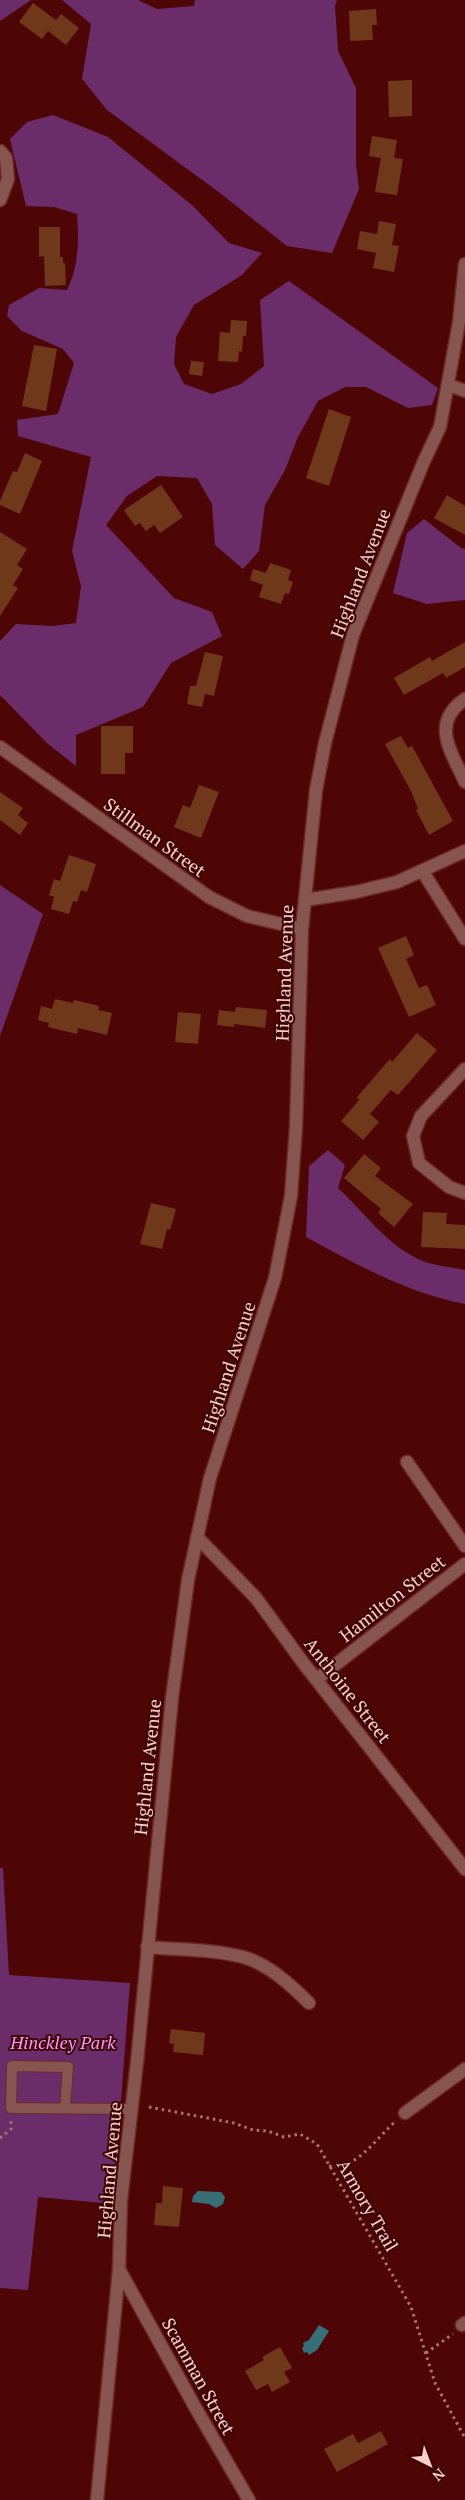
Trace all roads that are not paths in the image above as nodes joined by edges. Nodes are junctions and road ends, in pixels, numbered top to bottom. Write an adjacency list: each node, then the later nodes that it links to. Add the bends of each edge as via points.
1 (0, 151): 2 (street, via 6,158 8,179)
2 (0, 200)
3 (465, 264): 4 (street, Highland Avenue)
4 (449, 385): 5 (street); 11 (street, Highland Avenue, via 440,427 353,635 316,790)
5 (465, 390)
6 (465, 699): 8 (street, via 455,706 444,730)
7 (0, 746): 12 (street, Stillman Street, via 208,897 247,916)
8 (465, 782)
9 (465, 852): 10 (street)
10 (423, 872): 11 (street, via 356,892); 13 (street)
11 (305, 900): 12 (street, Highland Avenue)
12 (302, 929): 17 (street, Highland Avenue, via 291,1196 275,1278 210,1478)
13 (465, 939)
14 (465, 1069): 15 (street, via 421,1116 413,1136 419,1163 450,1187)
15 (465, 1193)
16 (407, 1462): 18 (street)
17 (197, 1537): 20 (street, Anthoine Street, via 243,1582); 22 (street, Highland Avenue, via 172,1698)
18 (465, 1546)
19 (465, 1564): 20 (street, Hamilton Street)
20 (316, 1679): 21 (street, Anthoine Street)
21 (465, 1869)
22 (147, 1947): 23 (street, via 244,1958 279,1976); 26 (street, Highland Avenue)
23 (308, 2003)
24 (465, 2069): 27 (street)
25 (65, 2108): 25 (lane, via 12,2108 12,2066 68,2067); 26 (lane)
26 (132, 2109): 28 (street, Highland Avenue, via 121,2200)
27 (405, 2113)
28 (119, 2269): 29 (street, Highland Avenue); 30 (street, Scamman Street)
29 (96, 2500)
30 (249, 2500)

